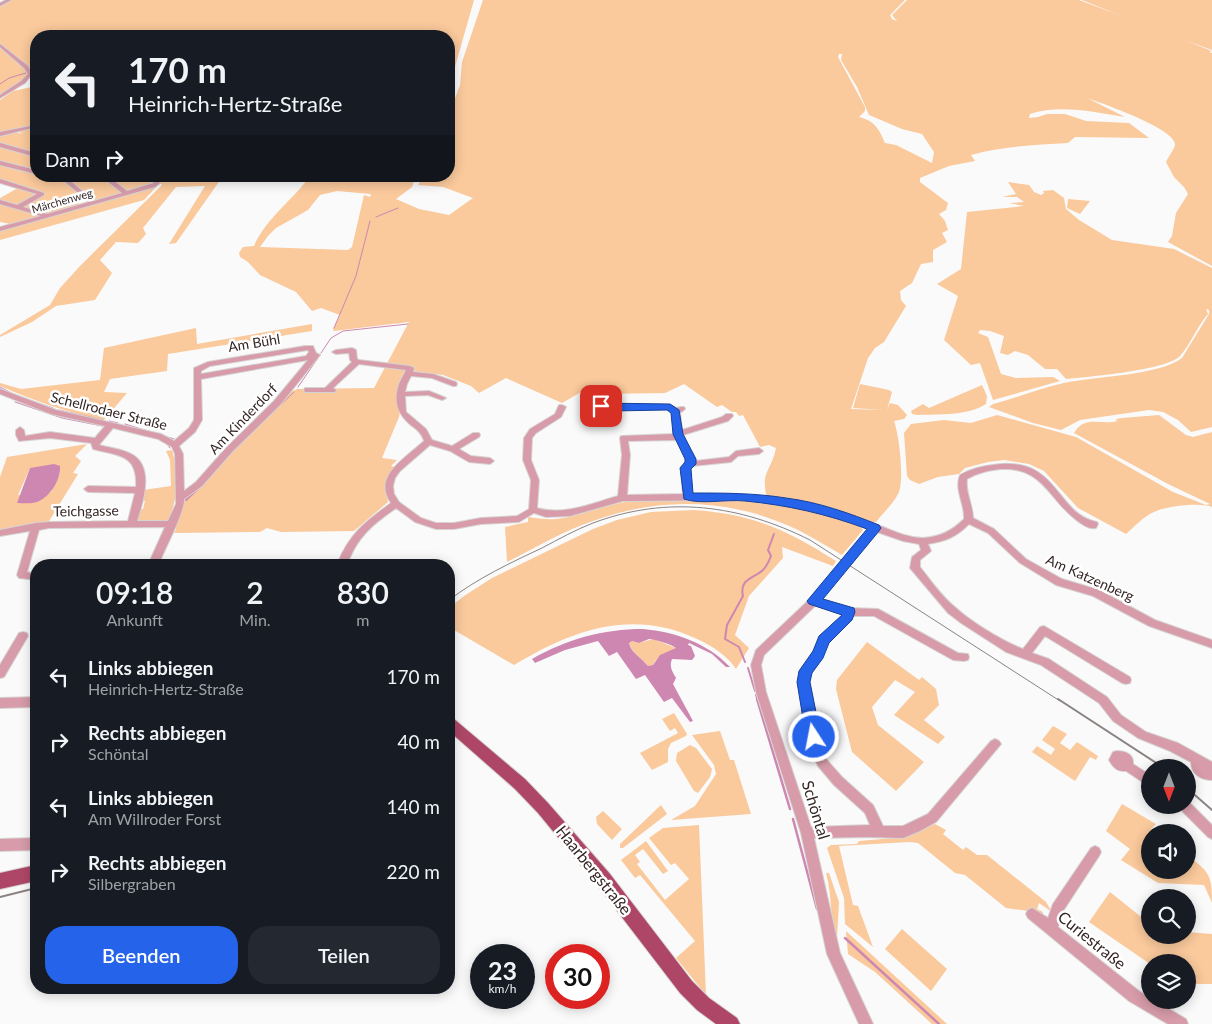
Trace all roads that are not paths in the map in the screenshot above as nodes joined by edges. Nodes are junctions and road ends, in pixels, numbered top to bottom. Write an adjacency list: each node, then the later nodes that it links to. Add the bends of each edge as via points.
1 (9, 0): 2 (street)
2 (1, 4)
3 (0, 45): 4 (street, via 29,71 28,77)
4 (0, 98)
5 (30, 127): 6 (street)
6 (14, 131): 7 (street); 8 (street)
7 (0, 134)
8 (23, 134)
9 (0, 146): 10 (street)
10 (30, 154)
11 (0, 163): 12 (street)
12 (30, 170)
13 (0, 181): 20 (street, via 42,194)
14 (68, 182): 19 (street)
15 (111, 182): 17 (street)
16 (156, 182): 17 (street, Märchenweg, via 153,186)
17 (126, 194): 19 (street, Märchenweg)
18 (0, 202): 20 (street)
19 (93, 203): 21 (street, Märchenweg)
20 (18, 207): 21 (street)
21 (48, 216): 23 (street, Märchenweg)
22 (0, 223): 23 (street)
23 (8, 227): 24 (street, Märchenweg)
24 (0, 229)
25 (336, 352): 27 (street, via 352,350)
26 (313, 356): 43 (street, Am Bühl, via 312,349 305,348 208,364 197,370 198,420); 51 (street, Am Kinderdorf, via 277,403 199,484)
27 (357, 362): 28 (street); 30 (street, via 331,390)
28 (410, 371): 29 (street); 32 (street)
29 (453, 384)
30 (308, 390)
31 (0, 391): 37 (street, Schellrodaer Straße, via 54,412)
32 (402, 394): 33 (street, via 429,393); 42 (street, via 403,412 424,429)
33 (442, 398)
34 (601, 406): 40 (street, via 611,411 670,407 678,411)
35 (562, 407): 54 (street, via 558,415 530,434 526,460 535,480)
36 (729, 416): 40 (street)
37 (111, 425): 41 (street); 43 (street, Schellrodaer Straße, via 161,436)
38 (20, 430): 41 (street, via 22,439 50,435)
39 (476, 435): 44 (street)
40 (679, 435): 47 (street, via 691,459); 52 (street, via 624,438)
41 (94, 441): 49 (street, via 96,447 134,460 140,471)
42 (428, 442): 44 (street); 53 (street, via 394,472 390,490)
43 (175, 445): 51 (street, Schellrodaer Straße, via 179,454)
44 (453, 449): 46 (street, via 469,459)
45 (759, 451): 47 (street, via 736,454 731,460)
46 (490, 461)
47 (690, 464): 50 (street, via 685,468)
48 (88, 490): 49 (street)
49 (140, 490): 56 (street)
50 (688, 497): 52 (street); 60 (street, via 742,497 787,502 835,513)
51 (180, 498): 57 (street, Schellrodaer Straße)
52 (623, 498): 54 (street, via 570,514 546,514)
53 (396, 504): 54 (street, via 418,520 436,526 519,519); 64 (street, via 363,527)
54 (533, 510)
55 (968, 520): 58 (street, via 963,477 990,468 1014,467 1037,473 1066,506 1082,520); 62 (street, via 944,538); 69 (street, Am Katzenberg, via 991,531 1023,560 1054,580 1096,594 1152,623)
56 (132, 524): 57 (street, Teichgasse); 59 (street, Teichgasse)
57 (172, 524): 63 (street, Schellrodaer Straße)
58 (1094, 524)
59 (36, 526): 61 (street, Teichgasse); 65 (street, via 22,575)
60 (875, 528): 62 (street); 66 (street, Schöntal)
61 (0, 533)
62 (922, 541): 70 (street, via 926,550 915,559 915,568 951,610 990,637)
63 (156, 559)
64 (345, 559)
65 (30, 576)
66 (814, 601): 67 (street); 86 (street, Schöntal, via 765,648 756,665 760,692)
67 (849, 612): 71 (street, via 875,612 957,657); 84 (street, via 848,617 824,640 806,671 804,682 816,748 822,762 869,808)
68 (23, 636): 72 (street)
69 (1212, 644)
70 (1024, 655): 73 (street, via 1044,630); 78 (street, via 1045,662 1080,684 1103,700 1117,718 1142,735)
71 (964, 656)
72 (0, 674)
73 (1122, 675)
74 (30, 702): 75 (street)
75 (0, 703)
76 (455, 728): 94 (main road, Haarbergstraße, via 520,784 604,880 686,987)
77 (994, 744): 84 (street, via 932,818 903,832)
78 (1197, 760): 80 (street); 82 (street, via 1196,768 1204,775)
79 (1127, 766): 81 (street)
80 (1212, 768)
81 (1141, 776)
82 (1212, 776)
83 (1193, 814): 85 (street)
84 (879, 831): 86 (street)
85 (1212, 832)
86 (807, 833): 95 (street, Schöntal, via 834,954)
87 (30, 844): 88 (street)
88 (0, 845)
89 (1095, 852): 93 (street, via 1057,908)
90 (30, 874): 91 (main road)
91 (0, 881)
92 (1032, 914): 93 (street, Curiestraße)
93 (1051, 930): 96 (street, Curiestraße, via 1134,996)
94 (731, 1024)
95 (866, 1024)
96 (1181, 1024)

